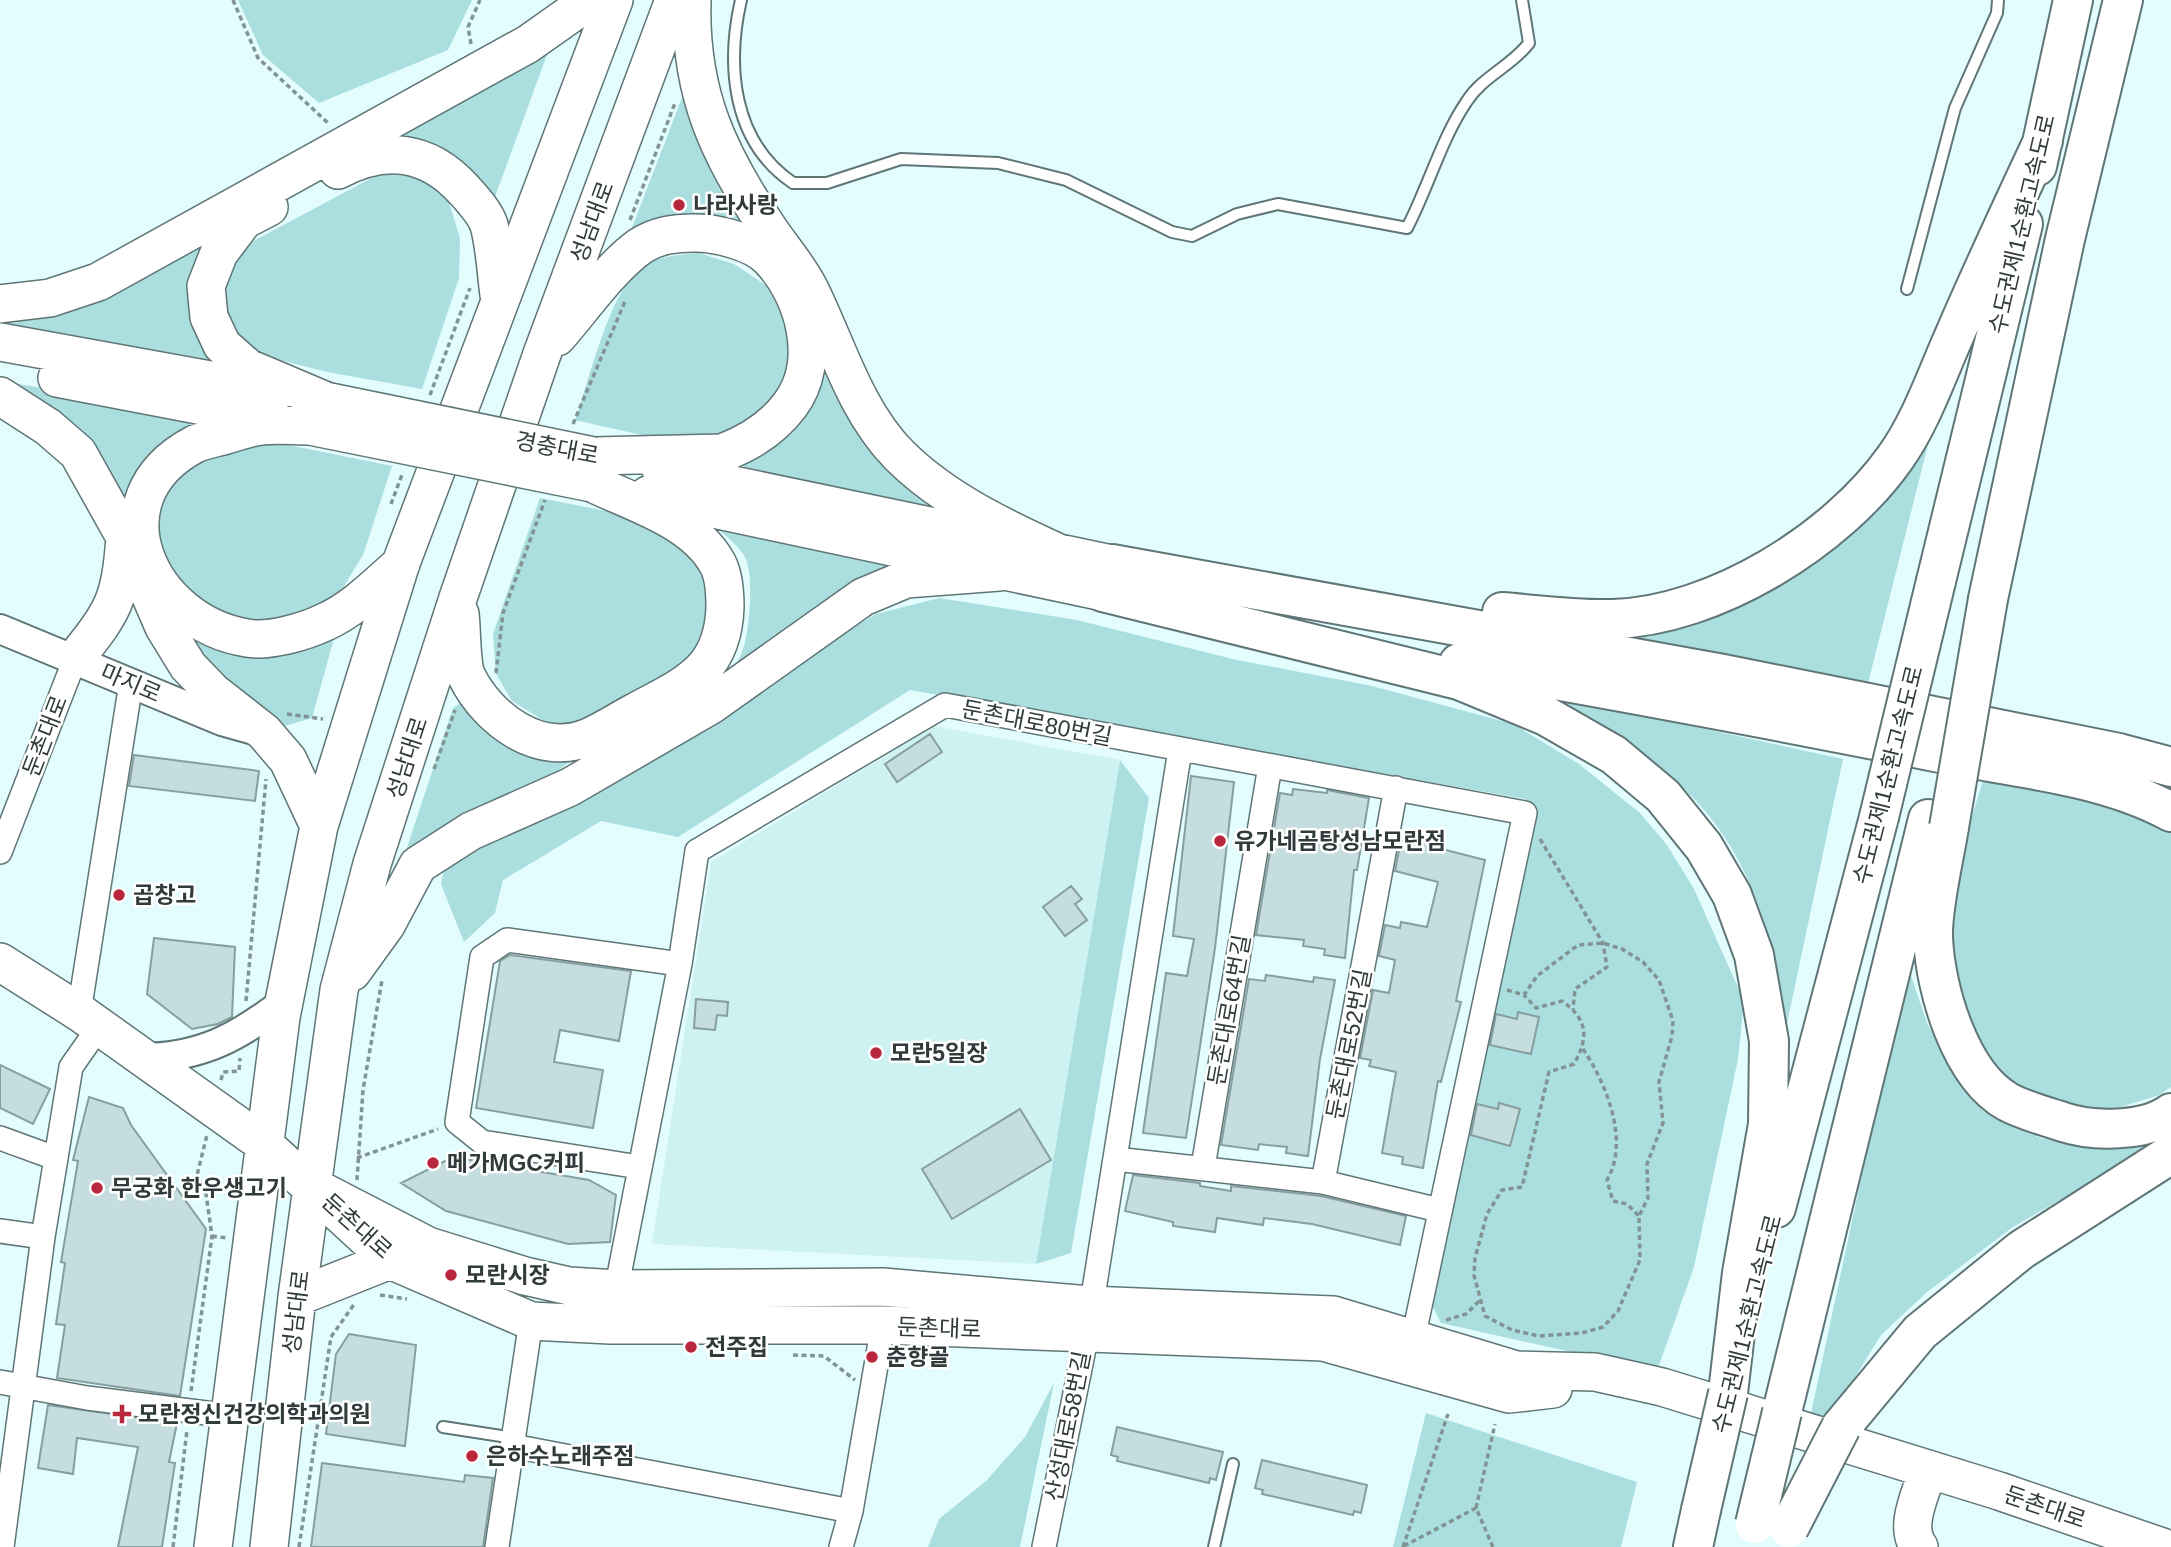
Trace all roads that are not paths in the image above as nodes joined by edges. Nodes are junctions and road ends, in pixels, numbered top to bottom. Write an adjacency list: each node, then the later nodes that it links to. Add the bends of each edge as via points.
1 (582, 0): 13 (main road, via 572,13 528,44 98,282 50,298)
2 (614, 0): 12 (main road)
3 (674, 0): 15 (main road, 성남대로)
4 (692, 0): 21 (main road, via 691,27 708,121 727,163 802,275 875,427 931,484)
5 (741, 0): 6 (lane, via 732,49 733,78 742,110 762,153 793,183 827,183 901,159 998,163 1066,180 1172,232 1192,236 1237,214 1278,204 1407,228 1465,102 1481,82 1529,43)
6 (1522, 0)
7 (1998, 0): 11 (lane, via 1997,12 1955,108)
8 (2073, 0): 10 (highway, 수도권제1순환고속도로)
9 (2123, 0): 37 (highway, 수도권제1순환고속도로, bridge, via 2065,239)
10 (2043, 141): 25 (highway, via 1896,457 1849,510 1789,557 1678,609 1614,619); 70 (highway, 수도권제1순환고속도로, bridge, via 1879,817)
11 (1907, 289)
12 (500, 296): 18 (main road, via 488,224 453,177 420,158 385,153 356,160 244,220 219,253 206,286 209,317 222,345 248,368); 22 (main road)
13 (0, 303)
14 (0, 342): 18 (main road, 경충대로)
15 (542, 354): 19 (main road, via 639,247 668,233 704,233 738,241 768,256 795,293 806,332 805,370 792,403 770,428 722,453); 26 (main road, 성남대로)
16 (0, 368): 18 (main road, 경충대로)
17 (0, 396): 20 (main road, via 78,453)
18 (318, 414): 19 (main road, 경충대로, bridge); 22 (main road, via 196,444 169,463 146,491 138,527 145,559 162,591 187,613 248,638 288,634 324,623 353,607)
19 (593, 469): 21 (main road, 경충대로); 23 (main road, 경충대로); 26 (main road, via 694,533 718,562 725,593 724,621 717,653 694,680 586,738 555,742 529,736 506,725 465,674)
20 (125, 537): 29 (main road, via 115,604); 31 (main road, via 164,627 188,666 213,692)
21 (1061, 554): 24 (main road, 경충대로)
22 (401, 563): 38 (main road)
23 (999, 572): 24 (main road, 경충대로); 42 (main road, via 906,579 863,597 711,705 570,787 471,831 418,865 386,925)
24 (1107, 578): 25 (highway); 27 (highway)
25 (1263, 594): 34 (highway, via 1723,674 2119,752)
26 (458, 598): 42 (main road, 성남대로, via 372,864)
27 (1240, 624): 36 (highway, via 1723,709 2058,777 2148,800); 70 (highway, via 1459,680 1546,716 1614,755 1663,796 1704,847 1731,895 1754,956 1769,1041 1768,1124 1742,1273)
28 (0, 629): 29 (street, 마지로)
29 (75, 659): 30 (street, 마지로); 39 (street, 둔촌대로)
30 (131, 683): 31 (street, 마지로, via 222,721); 44 (street)
31 (275, 723): 38 (main road)
32 (1180, 750): 33 (street, 둔촌대로80번길); 41 (street, 둔촌대로80번길, via 945,705 696,851); 51 (street)
33 (1270, 766): 35 (street, 둔촌대로80번길); 53 (street, 둔촌대로64번길)
34 (2171, 767)
35 (1396, 788): 54 (street, 둔촌대로52번길); 56 (street, 둔촌대로80번길, via 1525,813)
36 (2171, 812)
37 (1938, 823): 46 (highway, via 1933,936 1941,996 1985,1081 2007,1101 2081,1128 2121,1129); 78 (highway, 수도권제1순환고속도로, bridge, via 1783,1412)
38 (319, 826): 43 (main road)
39 (0, 852)
40 (0, 962): 44 (main road, 둔촌대로)
41 (680, 964): 52 (street, 둔촌대로80번길); 52 (street, via 507,940 482,957 457,1122 482,1142)
42 (339, 990): 55 (main road, 성남대로)
43 (284, 1002): 45 (street, via 243,1031 202,1050); 48 (main road)
44 (89, 1020): 45 (main road, 둔촌대로); 50 (street, via 71,1067)
45 (144, 1058): 48 (main road, 둔촌대로)
46 (2171, 1113)
47 (0, 1138): 50 (street)
48 (264, 1144): 55 (main road, 둔촌대로); 71 (main road)
49 (2171, 1154): 78 (highway, bridge, via 2021,1250 1920,1332 1840,1427)
50 (55, 1158): 58 (street)
51 (1115, 1159): 53 (street); 62 (street)
52 (639, 1167): 60 (street, 둔촌대로80번길)
53 (1203, 1167): 54 (street)
54 (1323, 1182): 56 (street)
55 (314, 1187): 59 (main road, 둔촌대로); 60 (main road, 둔촌대로, via 429,1246 525,1276 569,1286); 61 (main road, 성남대로)
56 (1439, 1210): 66 (street)
57 (0, 1231): 58 (street)
58 (43, 1237): 69 (street)
59 (390, 1260): 61 (main road); 63 (main road, 둔촌대로)
60 (617, 1289): 62 (main road, 둔촌대로, via 883,1287); 64 (street, 둔촌대로80번길)
61 (297, 1297): 80 (main road, 성남대로)
62 (1088, 1320): 65 (main road, 둔촌대로); 66 (main road, 둔촌대로, via 1334,1315); 67 (main road, 둔촌대로, via 1323,1342 1509,1394 1552,1389); 83 (street, 산성대로58번길)
63 (531, 1321): 64 (main road, 둔촌대로); 73 (street)
64 (610, 1325): 65 (main road, 둔촌대로)
65 (883, 1325): 76 (street)
66 (1413, 1339): 67 (main road, 둔촌대로, via 1516,1370)
67 (1595, 1372): 75 (main road, 둔촌대로, via 1662,1387)
68 (0, 1382): 69 (street)
69 (25, 1385): 71 (street, via 87,1398); 77 (street)
70 (1728, 1393): 85 (highway, 수도권제1순환고속도로, bridge)
71 (230, 1416): 79 (main road)
72 (443, 1427): 73 (lane)
73 (514, 1442): 76 (street); 81 (street)
74 (1233, 1464): 84 (lane)
75 (1928, 1469): 86 (main road, via 1913,1524); 87 (main road, 둔촌대로)
76 (851, 1511): 82 (street)
77 (2, 1537)
78 (1769, 1537)
79 (213, 1547)
80 (269, 1547)
81 (498, 1547)
82 (841, 1547)
83 (1044, 1547)
84 (1214, 1547)
85 (1693, 1547)
86 (1919, 1547)
87 (2162, 1547)

